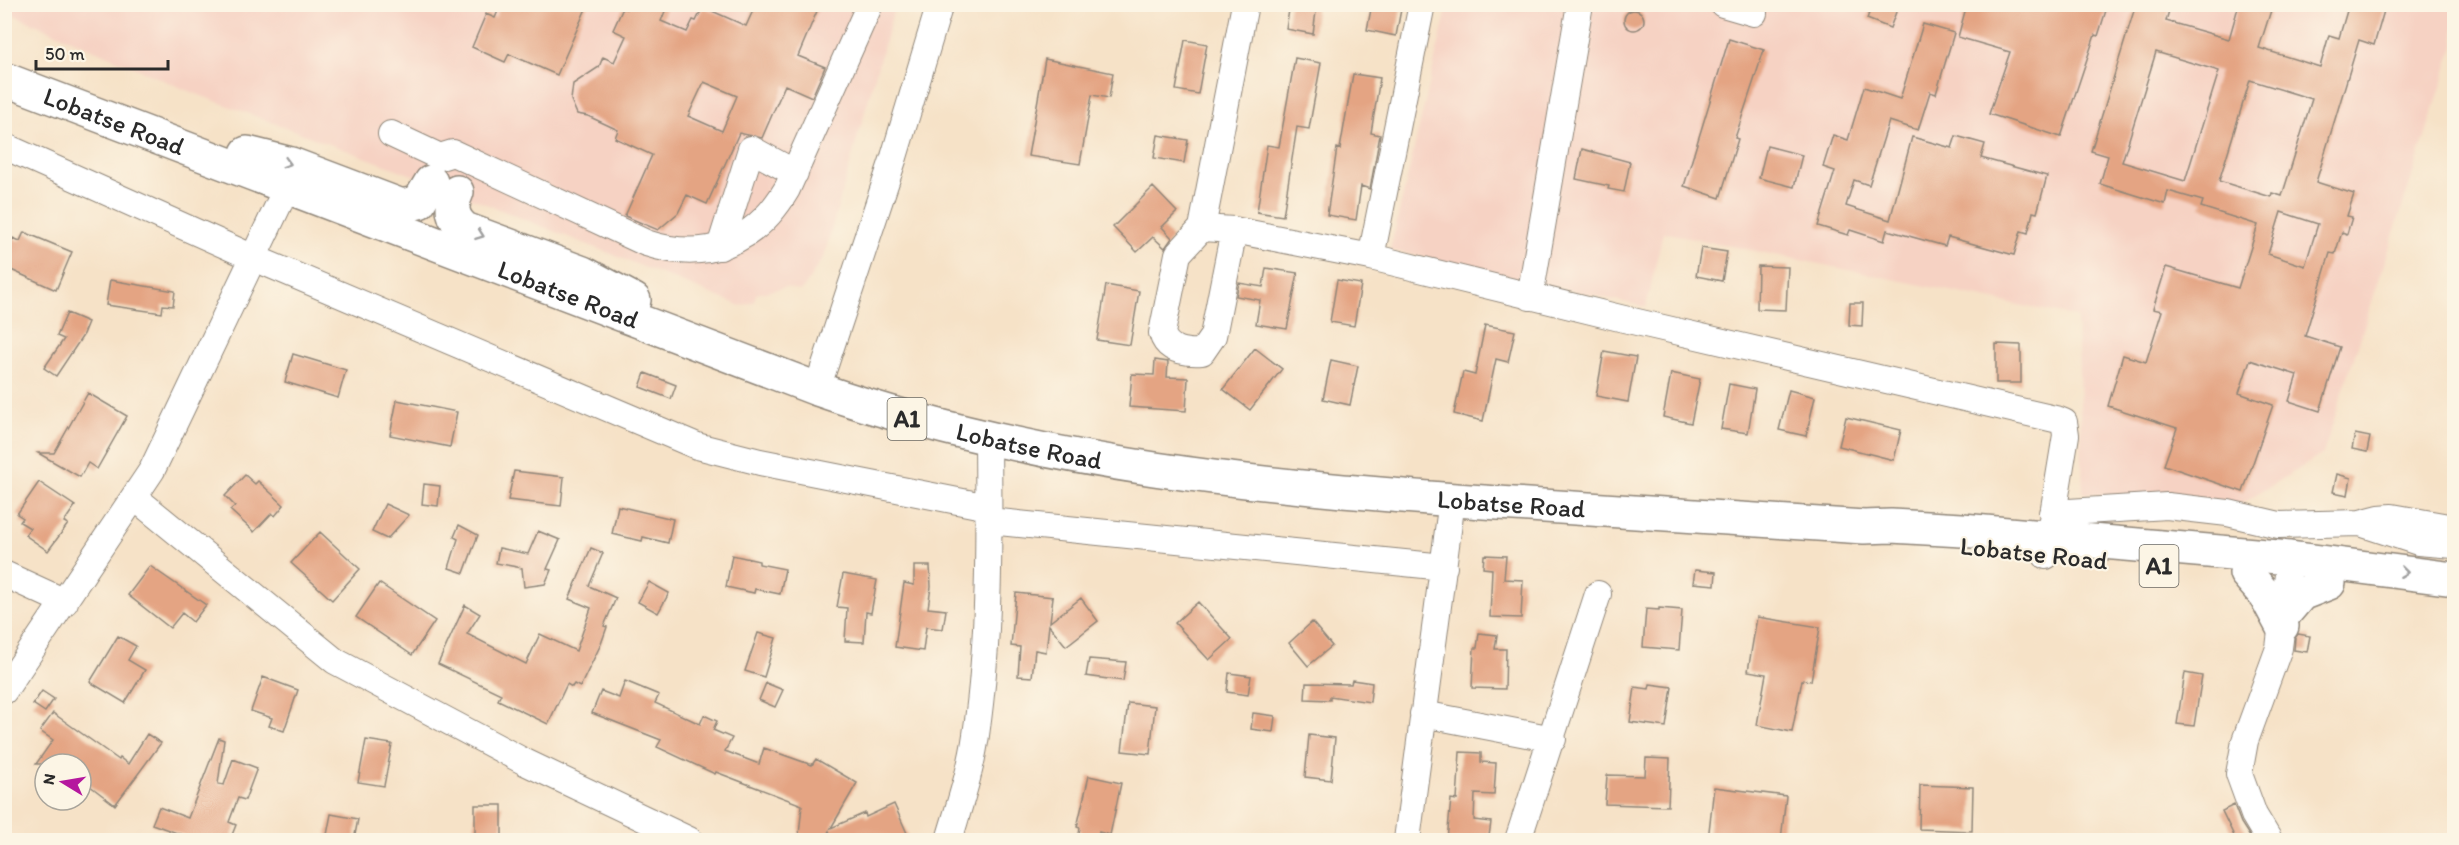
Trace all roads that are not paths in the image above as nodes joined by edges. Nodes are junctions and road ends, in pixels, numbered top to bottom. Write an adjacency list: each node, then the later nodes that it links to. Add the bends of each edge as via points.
1 (870, 4): 16 (street)
2 (920, 4): 9 (street)
3 (940, 4): 9 (street)
4 (1245, 4): 19 (street)
5 (1422, 4): 23 (street)
6 (1580, 4): 24 (street)
7 (1723, 4): 8 (street)
8 (1754, 13)
9 (926, 51): 26 (street)
10 (4, 79): 11 (highway, Lobatse Road / A1)
11 (128, 125): 17 (highway, Lobatse Road / A1); 18 (highway, one-way to 18, via 291,164 402,206 419,202)
12 (391, 134): 14 (street, via 440,157 453,153)
13 (4, 146): 22 (street)
14 (461, 157): 15 (street); 18 (street)
15 (486, 169): 18 (street); 21 (street, via 654,246 695,252)
16 (795, 173): 21 (street, via 769,216 743,237); 21 (street, via 751,149)
17 (287, 187): 22 (street); 25 (highway, Lobatse Road / A1)
18 (444, 187): 25 (highway, one-way to 25, via 453,202 454,215 465,229 604,282)
19 (1202, 228): 20 (street); 20 (street, via 1178,254 1163,326 1164,341 1174,349 1190,353 1202,352 1213,336)
20 (1234, 230): 23 (street)
21 (720, 247)
22 (254, 258): 28 (street, via 152,470); 30 (street, via 697,446)
23 (1371, 258): 24 (street)
24 (1530, 297): 33 (street, via 2064,422 2066,435)
25 (722, 352): 26 (highway, Lobatse Road / A1)
26 (818, 389): 27 (highway, Lobatse Road / A1, via 902,417)
27 (988, 439): 29 (highway, Lobatse Road / A1, via 1206,478); 30 (street)
28 (134, 497): 42 (street); 48 (street, via 335,661 525,762)
29 (1452, 500): 33 (highway, Lobatse Road / A1, via 1864,527 1917,538); 35 (street)
30 (989, 514): 35 (street); 49 (street, via 976,735)
31 (2360, 523): 32 (street, via 2392,518); 33 (street, via 2279,525 2228,513 2167,506); 34 (street, via 2418,542)
32 (2454, 528)
33 (2048, 535): 36 (highway, Lobatse Road / A1); 37 (highway, Lobatse Road / A1)
34 (2454, 545)
35 (1444, 567): 46 (street)
36 (2289, 567): 37 (highway, Lobatse Road / A1); 39 (highway, Lobatse Road / A1, one-way to 39); 40 (highway, Lobatse Road / A1); 44 (street)
37 (2246, 573): 44 (highway)
38 (4, 574): 42 (street)
39 (2454, 579)
40 (2329, 583): 43 (highway, Lobatse Road / A1); 44 (highway, via 2301,594)
41 (1598, 594): 47 (street)
42 (65, 602): 45 (street)
43 (2454, 602)
44 (2283, 620): 52 (street, via 2279,648 2245,741 2239,774 2254,815)
45 (4, 691)
46 (1423, 714): 47 (street); 50 (street)
47 (1553, 740): 51 (street)
48 (689, 840)
49 (949, 840)
50 (1407, 840)
51 (1518, 840)
52 (2269, 840)

